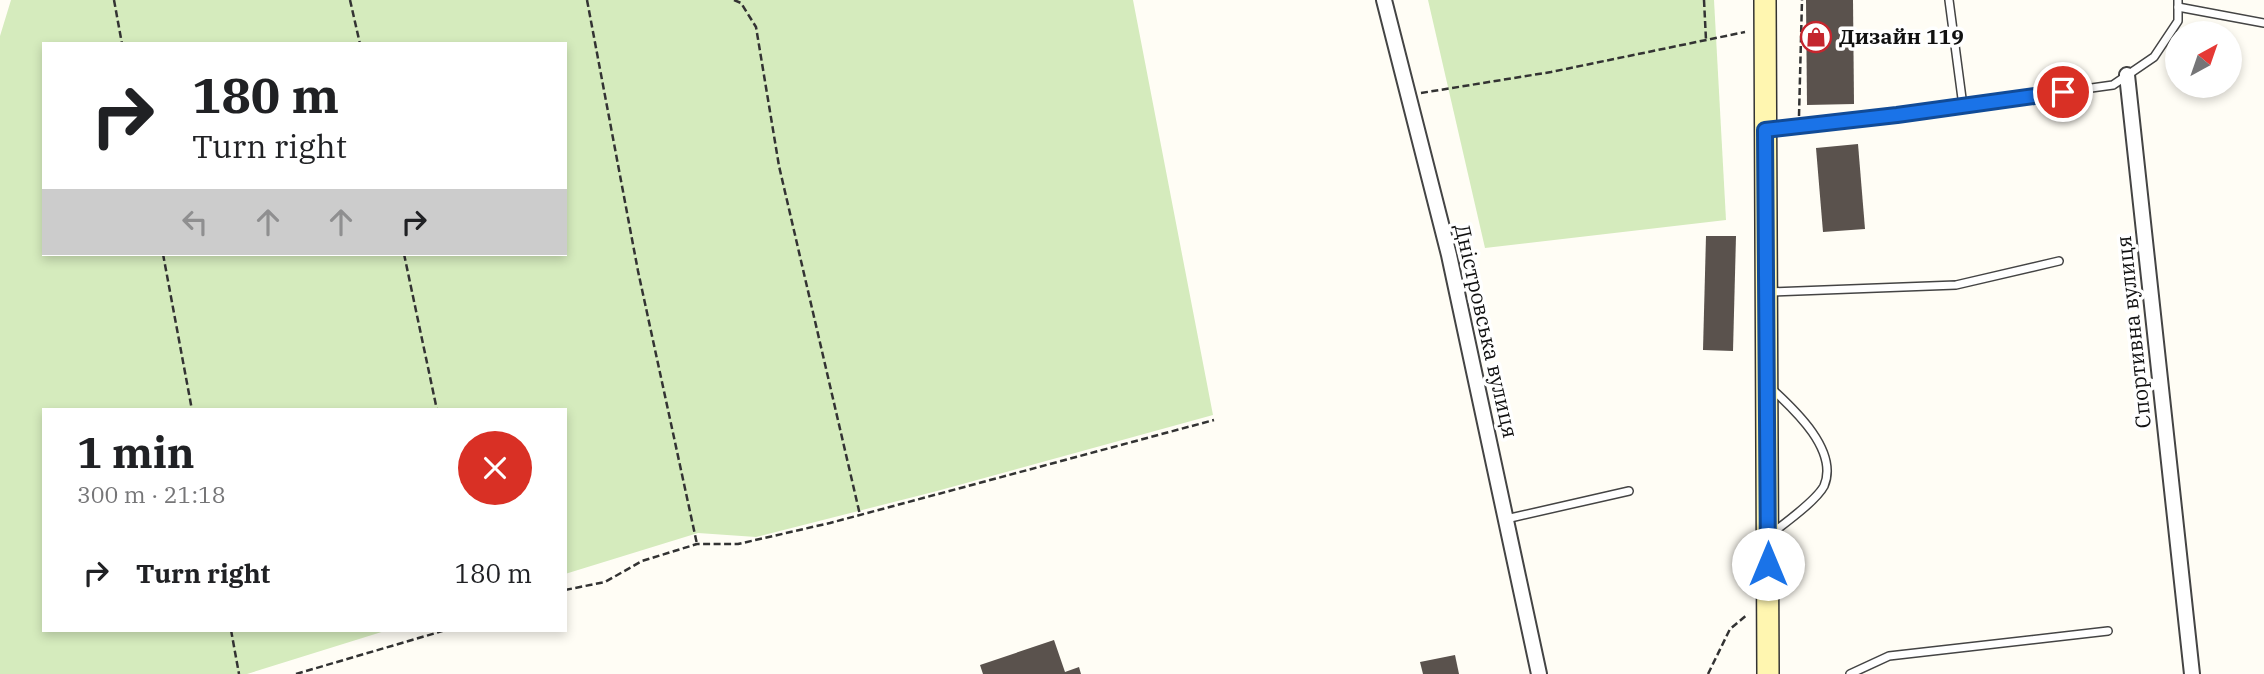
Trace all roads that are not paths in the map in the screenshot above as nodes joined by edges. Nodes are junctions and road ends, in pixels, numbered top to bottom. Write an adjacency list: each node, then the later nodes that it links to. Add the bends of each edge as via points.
1 (1384, 0): 13 (street, Дністровська вулиця, via 1448,255)
2 (1765, 0): 8 (main road)
3 (1949, 0): 7 (lane)
4 (2178, 3): 5 (lane); 6 (lane, via 2178,21 2154,57)
5 (2264, 23)
6 (2127, 75): 7 (lane, via 2113,85); 19 (street, Спортивна вулиця)
7 (1963, 106): 8 (lane)
8 (1765, 130): 10 (main road)
9 (2059, 261): 10 (lane, via 1956,285)
10 (1766, 292): 11 (main road)
11 (1767, 385): 14 (main road); 14 (lane, via 1796,411 1818,440 1826,462 1824,485 1803,509)
12 (1629, 491): 13 (lane)
13 (1506, 519): 16 (street, Дністровська вулиця)
14 (1768, 536): 17 (main road)
15 (2108, 631): 18 (lane, via 1889,656)
16 (1539, 674)
17 (1768, 674)
18 (1850, 674)
19 (2192, 674)

